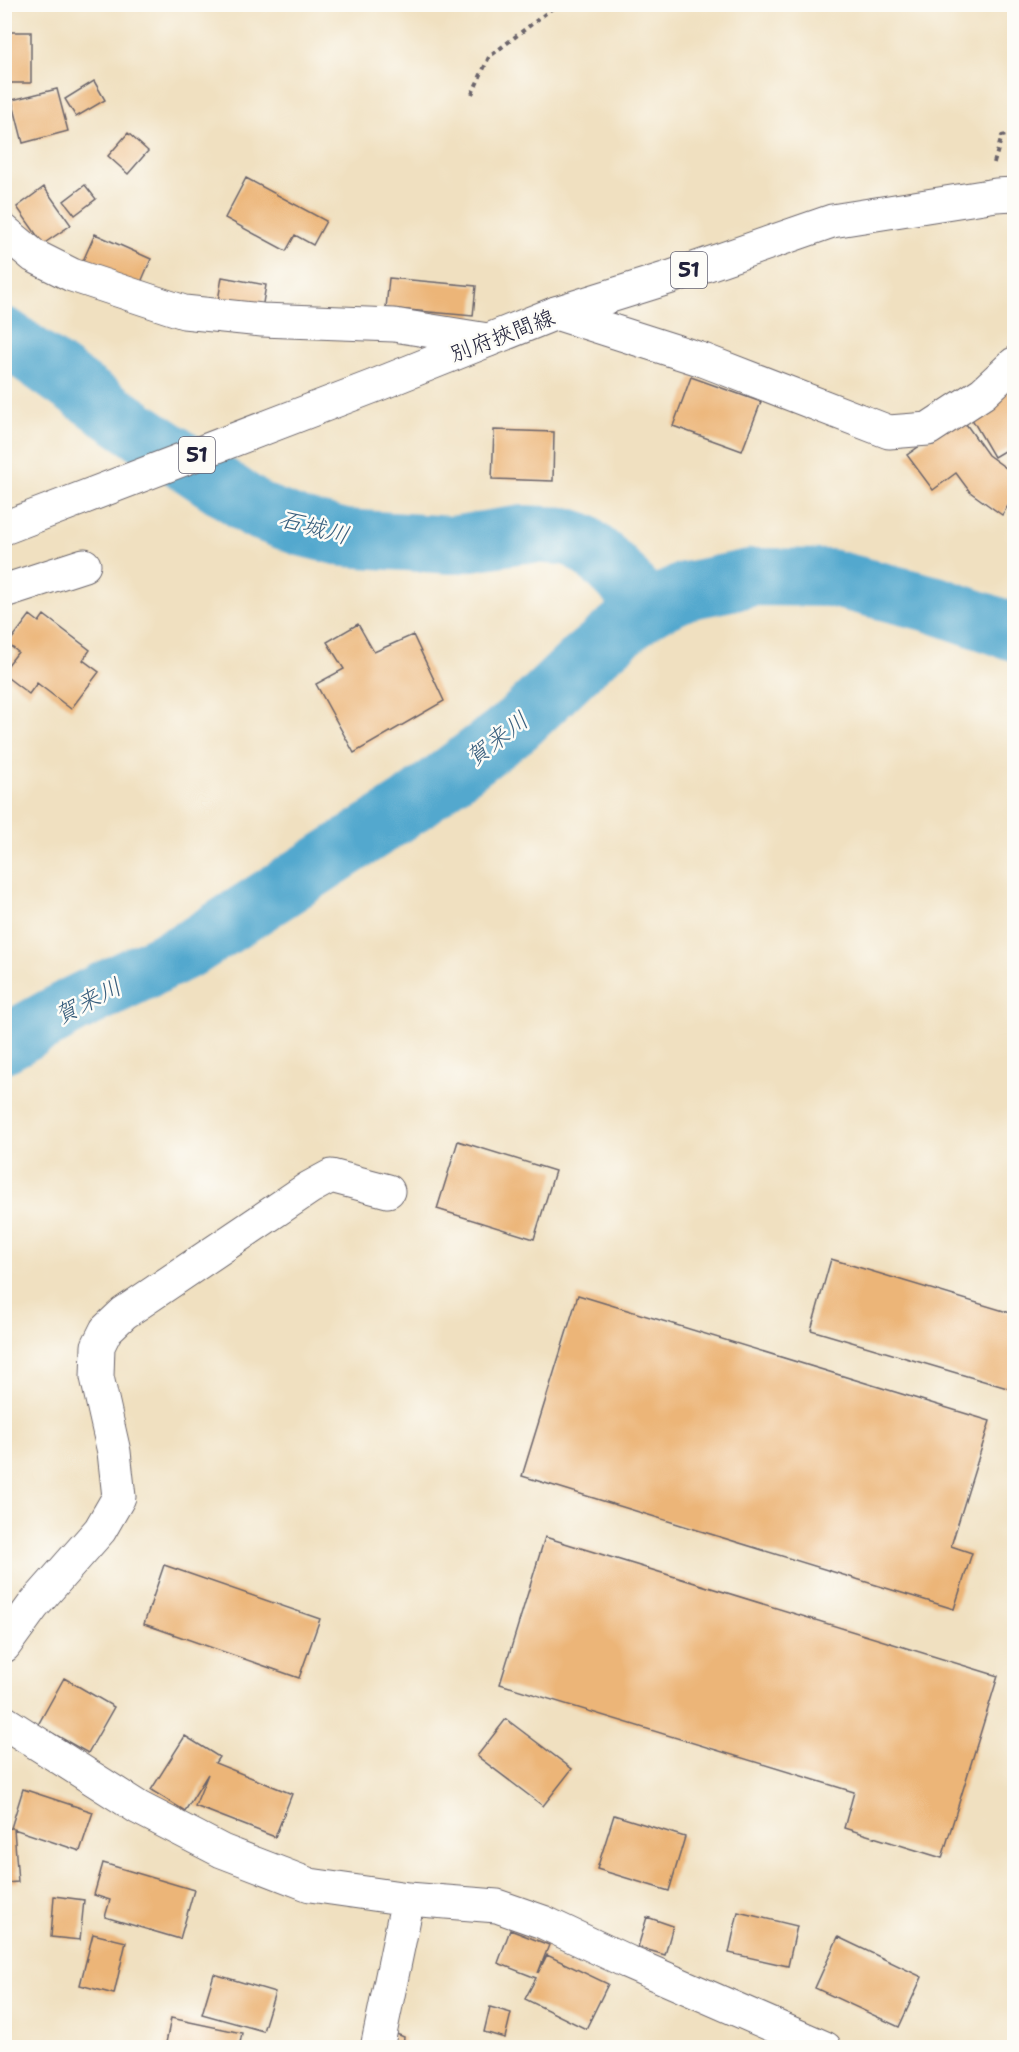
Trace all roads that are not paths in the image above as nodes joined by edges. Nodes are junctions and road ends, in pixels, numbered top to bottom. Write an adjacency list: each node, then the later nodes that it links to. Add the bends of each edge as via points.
1 (1014, 194): 3 (street, 別府挾間線 / 51, via 832,220)
2 (4, 231): 4 (street, via 33,256 72,275 184,312 262,320 394,325)
3 (556, 313): 4 (street, 別府挾間線 / 51); 5 (street, via 703,360 889,432 928,429 983,393)
4 (488, 340): 6 (street, 別府挾間線 / 51)
5 (1014, 364)
6 (12, 526)
7 (84, 565): 8 (street)
8 (4, 591)
9 (388, 1191): 10 (street, via 331,1176 124,1313 106,1330 98,1346 97,1377 114,1452 119,1497 100,1530 33,1606)
10 (4, 1646)
11 (4, 1722): 12 (street, via 139,1808 222,1851 309,1885)
12 (408, 1899): 13 (street); 14 (street, via 497,1906 534,1918)
13 (377, 2048)
14 (825, 2048)

